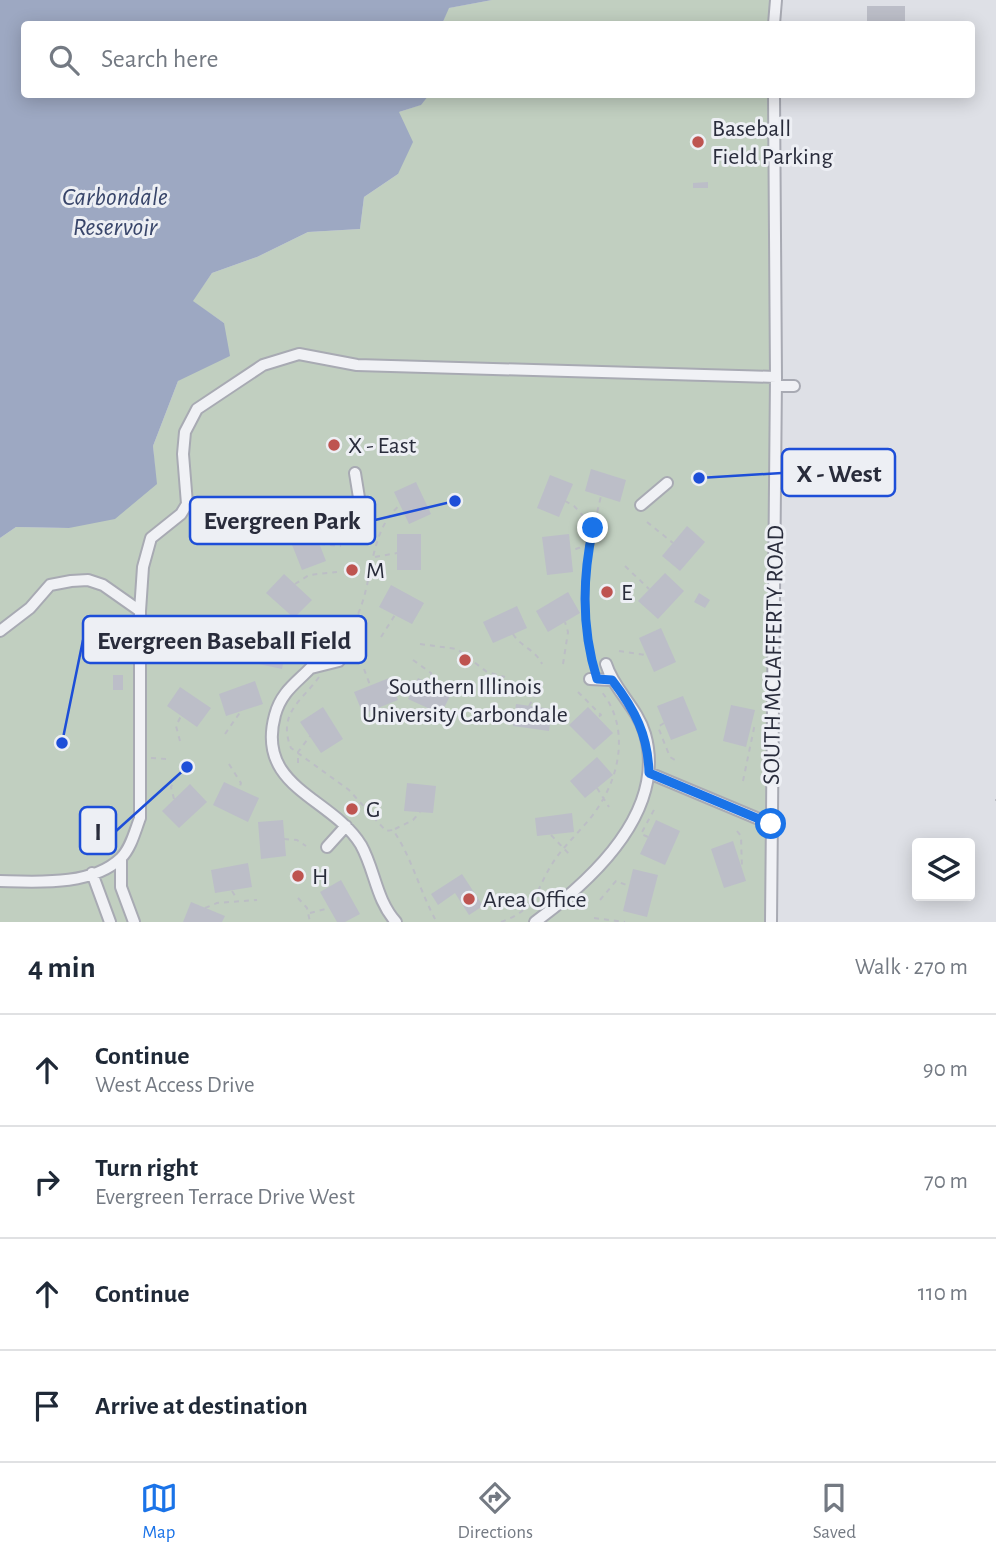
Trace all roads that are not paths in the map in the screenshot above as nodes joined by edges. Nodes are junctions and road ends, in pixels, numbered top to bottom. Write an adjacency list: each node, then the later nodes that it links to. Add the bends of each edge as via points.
1 (776, 0): 2 (street)
2 (774, 21)
3 (774, 98): 4 (street, SOUTH MCLAFFERTY ROAD)
4 (776, 381): 5 (street); 10 (street, via 357,365 299,354 263,365 197,409 185,432 187,504 151,538); 19 (street, SOUTH MCLAFFERTY ROAD)
5 (794, 386)
6 (355, 472): 8 (street)
7 (667, 483): 9 (street)
8 (360, 504)
9 (642, 505)
10 (140, 611): 11 (street, via 103,585 71,581 50,585); 22 (street, via 140,818)
11 (0, 631)
12 (322, 636): 15 (street, via 318,659)
13 (339, 662): 15 (street)
14 (606, 664): 17 (street)
15 (308, 668): 20 (street, via 279,703 273,727 275,752 289,781)
16 (594, 679): 17 (street)
17 (612, 680): 18 (street, via 639,720)
18 (649, 773): 19 (street); 28 (street, via 639,809 613,850)
19 (771, 824): 29 (street, SOUTH MCLAFFERTY ROAD)
20 (345, 826): 21 (street); 27 (street, via 365,853 382,902)
21 (327, 846)
22 (121, 858): 23 (street); 26 (street, via 121,887)
23 (92, 873): 24 (street, via 74,879); 25 (street)
24 (0, 881)
25 (110, 922)
26 (134, 922)
27 (396, 922)
28 (535, 922)
29 (772, 922)

